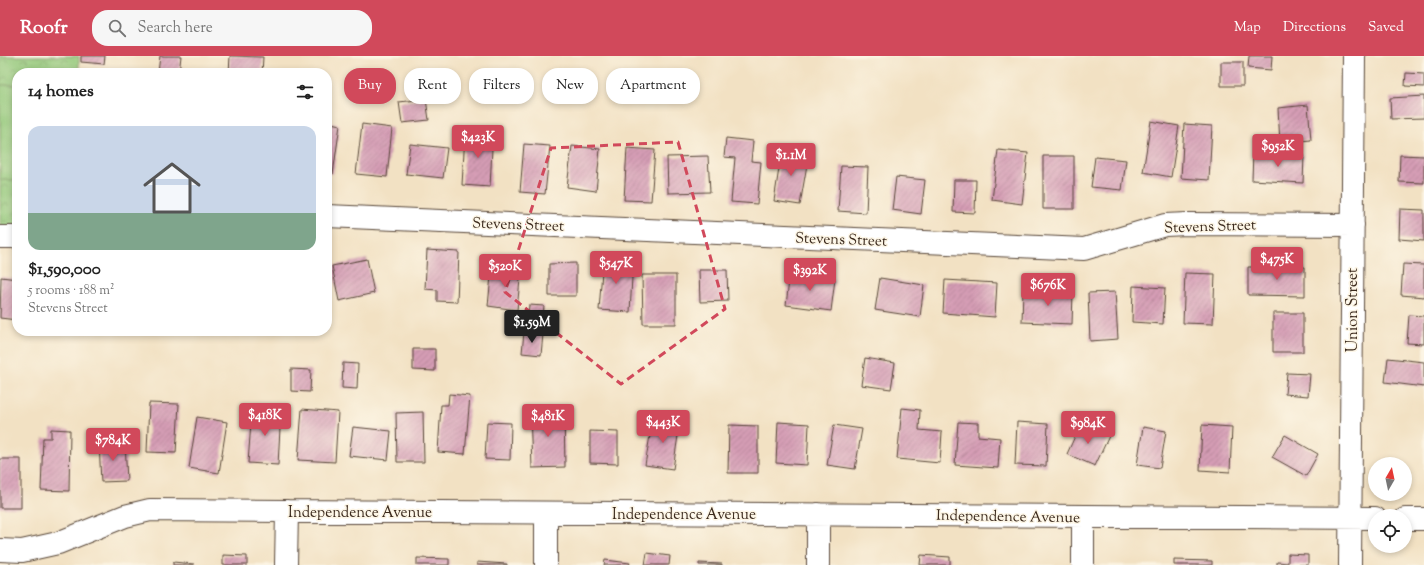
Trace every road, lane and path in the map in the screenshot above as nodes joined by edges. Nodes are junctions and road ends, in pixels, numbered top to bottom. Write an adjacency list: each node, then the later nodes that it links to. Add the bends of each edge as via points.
1 (1354, 56): 3 (street, Union Street)
2 (332, 216): 3 (street, Stevens Street, via 1084,249 1165,226 1187,224)
3 (1353, 225): 10 (street, Union Street)
4 (0, 237): 5 (street)
5 (12, 237)
6 (287, 511): 7 (street, Independence Avenue); 14 (street, Independence Avenue, via 150,510 125,516 58,543 22,551); 15 (street)
7 (546, 513): 8 (street, Independence Avenue); 16 (street)
8 (818, 514): 9 (street, Independence Avenue); 17 (street)
9 (1083, 517): 10 (street, Independence Avenue); 18 (street)
10 (1351, 518): 11 (street, Independence Avenue); 19 (street, Union Street)
11 (1368, 518)
12 (1412, 519): 13 (street)
13 (1424, 519)
14 (0, 550)
15 (286, 565)
16 (546, 565)
17 (818, 565)
18 (1083, 565)
19 (1350, 565)

